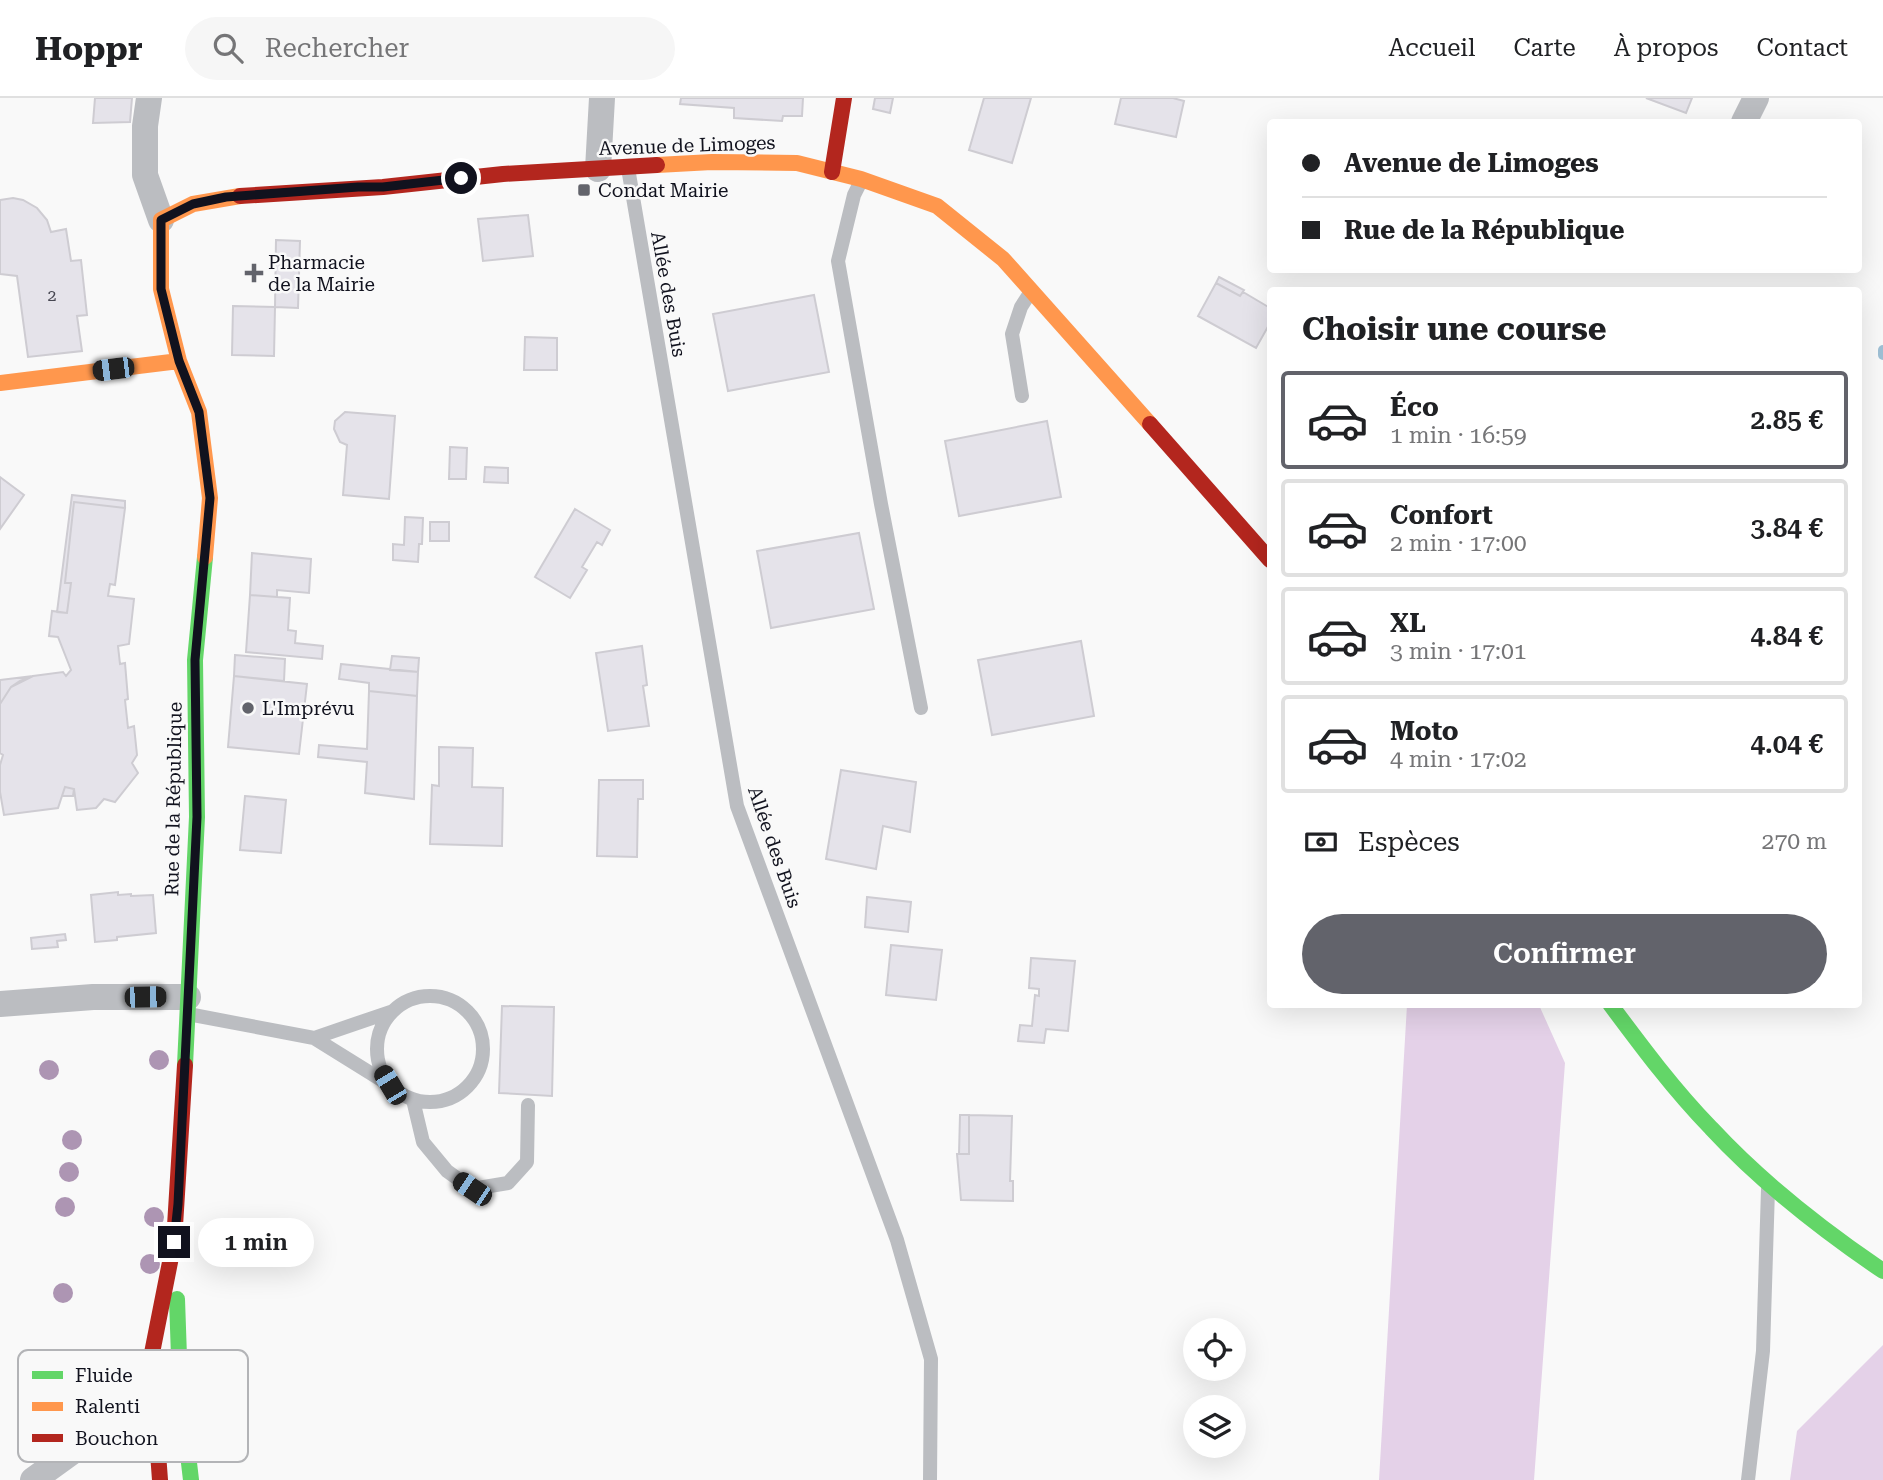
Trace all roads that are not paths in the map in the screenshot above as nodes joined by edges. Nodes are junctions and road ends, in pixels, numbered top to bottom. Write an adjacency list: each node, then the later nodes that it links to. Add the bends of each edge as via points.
1 (149, 98): 10 (street, via 145,175)
2 (602, 98): 7 (street)
3 (844, 98): 8 (main road)
4 (1756, 98): 5 (street)
5 (1746, 119)
6 (628, 167): 7 (main road, Avenue de Limoges); 8 (main road, Avenue de Limoges, via 797,163); 34 (lane, Allée des Buis, via 737,806 897,1240 931,1359)
7 (598, 169): 10 (main road, Avenue de Limoges, via 226,197 193,204)
8 (832, 172): 9 (main road, Avenue de Limoges)
9 (861, 179): 11 (main road, Avenue de Limoges, via 937,206 1003,260); 16 (lane, via 838,261)
10 (161, 220): 12 (main road, Rue de la République, via 161,289)
11 (1030, 291): 14 (lane, via 1012,334); 15 (main road, Avenue de Limoges)
12 (179, 361): 13 (main road); 18 (main road, Rue de la République, via 199,412 210,498 195,660 197,817)
13 (0, 383)
14 (1022, 396)
15 (1267, 557)
16 (921, 708)
17 (0, 1004): 18 (street, via 93,997)
18 (187, 1005): 21 (lane); 26 (main road, Rue de la République)
19 (1613, 1008): 25 (main road, via 1711,1129)
20 (393, 1011): 21 (lane); 22 (lane, via 378,1039 377,1055); 23 (lane, via 424,996 441,997 471,1014 480,1029 482,1064 474,1080 462,1092 438,1101)
21 (314, 1038): 22 (lane)
22 (390, 1085): 23 (lane)
23 (413, 1100): 24 (lane, via 423,1142 447,1171 472,1189 508,1183 527,1162)
24 (528, 1105)
25 (1769, 1184): 27 (main road); 35 (lane, via 1763,1351)
26 (174, 1242): 28 (main road, Rue de la République); 29 (main road, Rue de la République)
27 (1883, 1272)
28 (153, 1350)
29 (178, 1350)
30 (58, 1462): 32 (street)
31 (158, 1462): 33 (main road, Rue de la République)
32 (33, 1480)
33 (160, 1480)
34 (930, 1480)
35 (1748, 1480)

